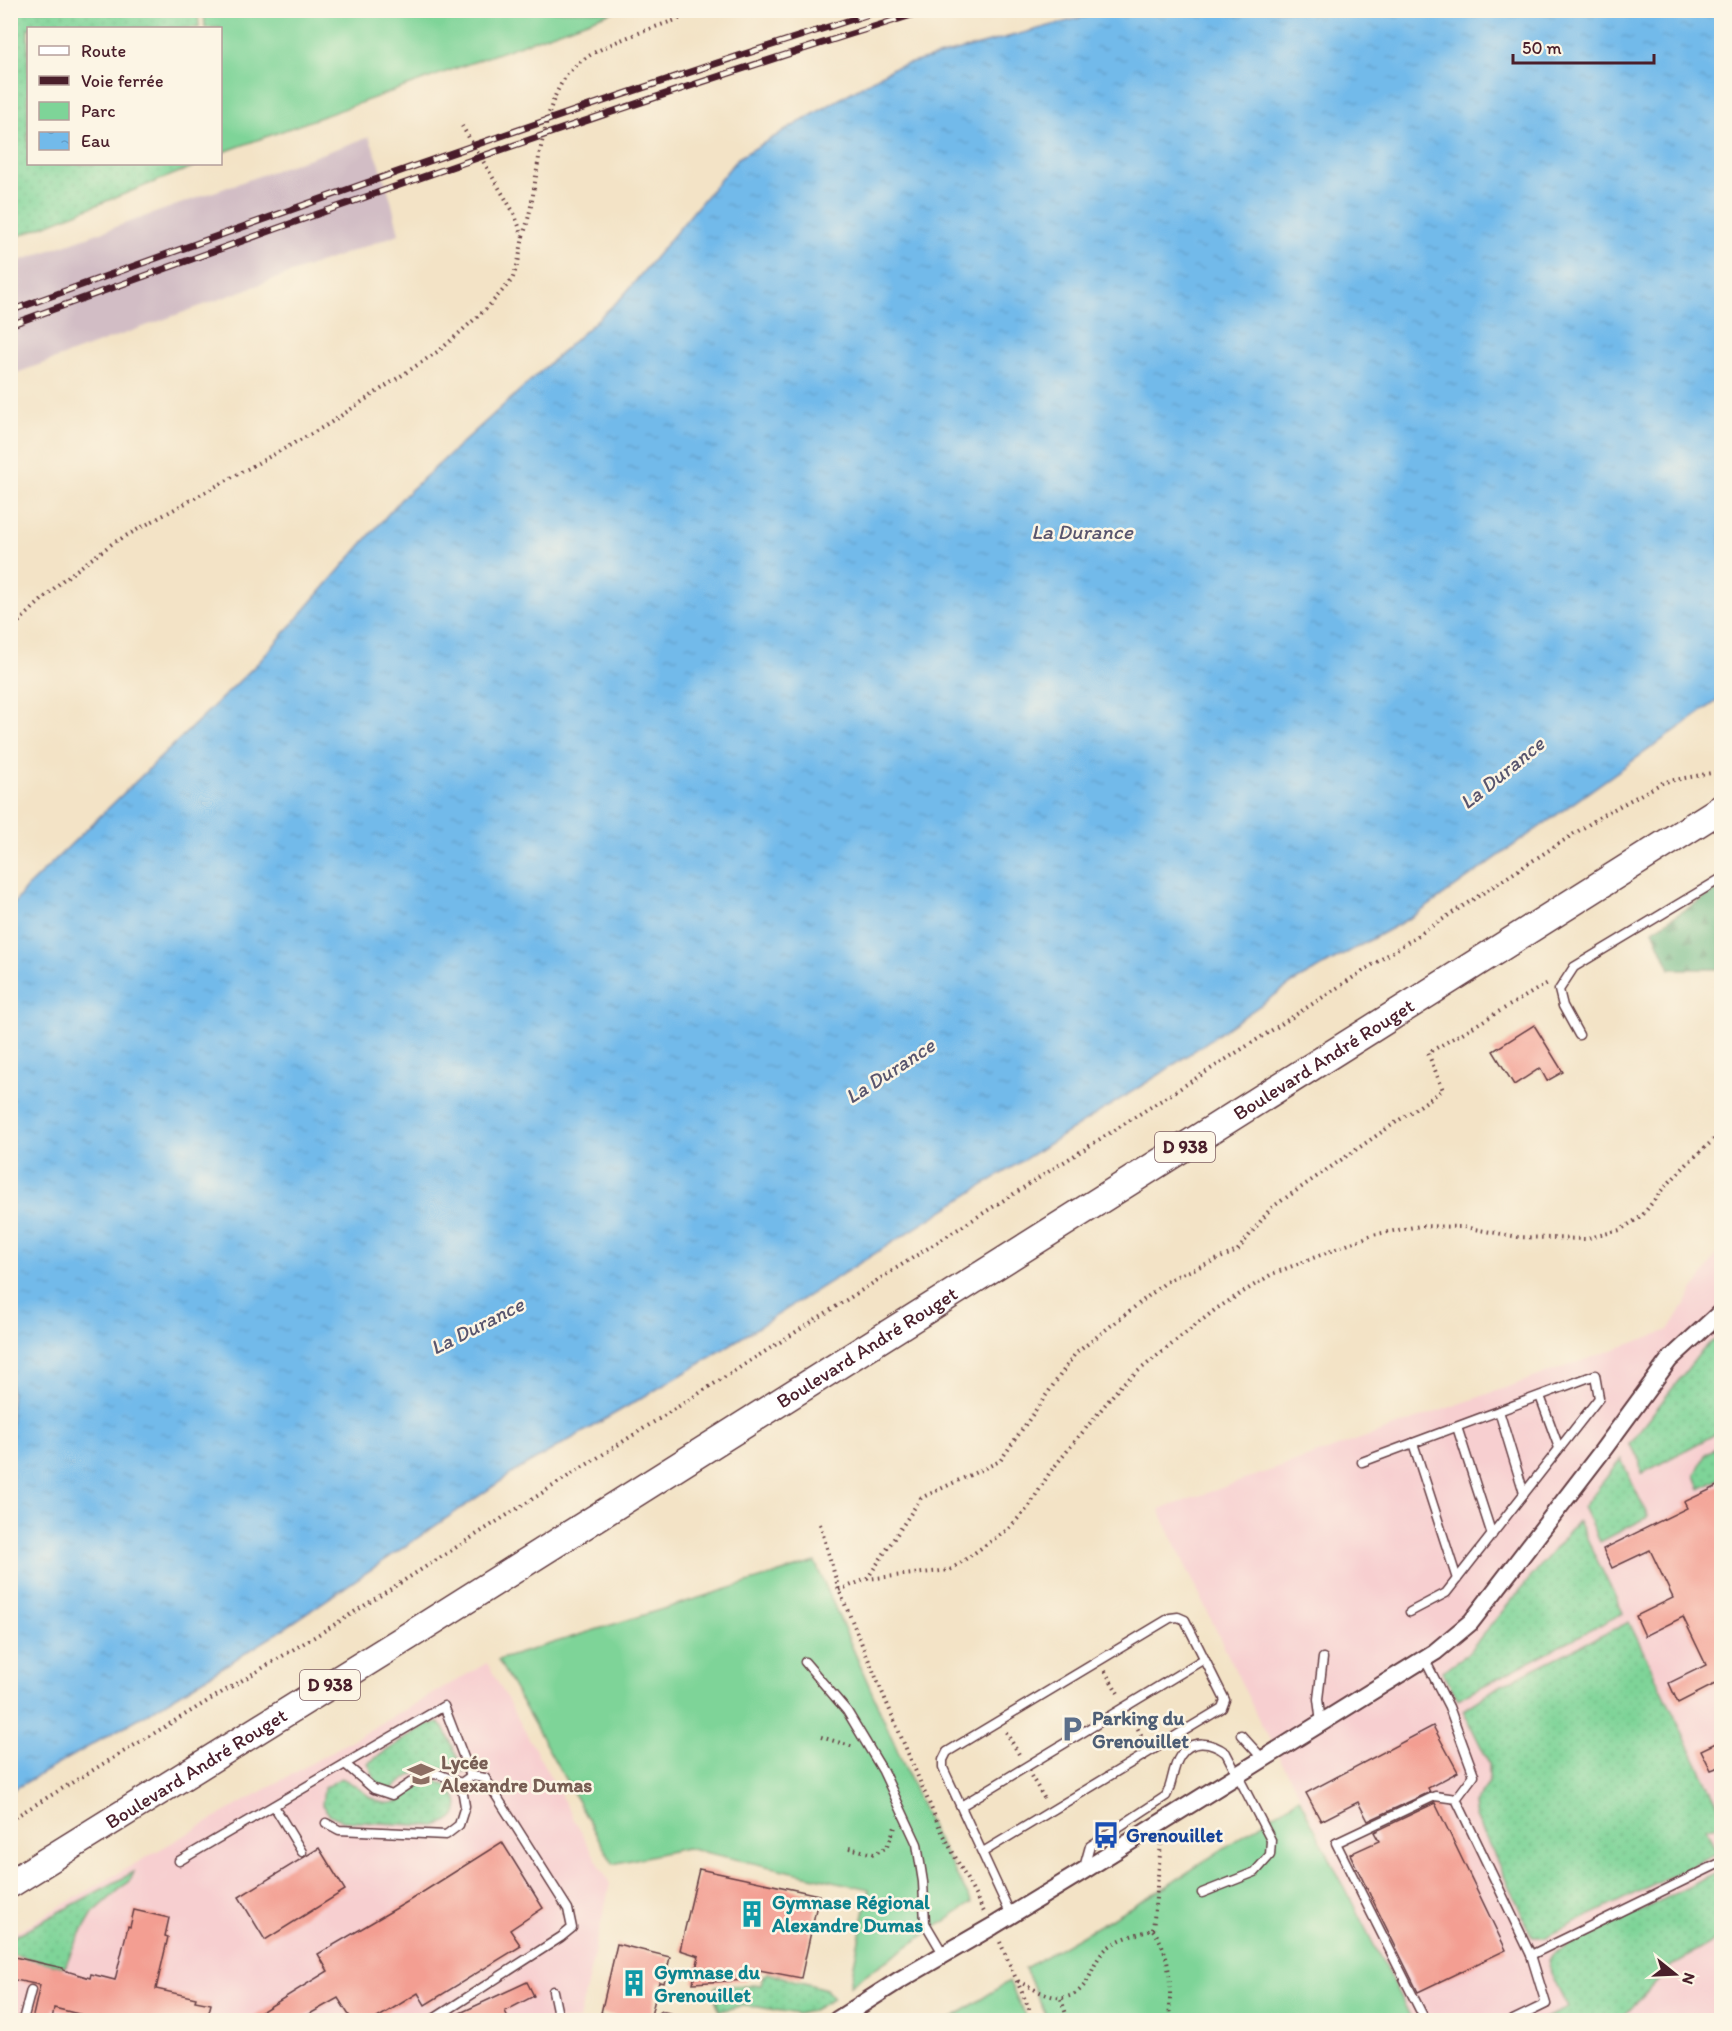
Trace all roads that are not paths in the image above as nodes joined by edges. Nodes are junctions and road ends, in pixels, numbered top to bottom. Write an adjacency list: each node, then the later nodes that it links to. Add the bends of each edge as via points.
1 (1722, 808): 37 (main road, Boulevard André Rouget / D 938)
2 (1722, 878): 3 (lane, via 1574,967 1558,990)
3 (1580, 1035)
4 (1722, 1311): 16 (street, via 1669,1360 1471,1622)
5 (1540, 1396): 6 (lane); 9 (lane); 9 (lane, via 1595,1375 1599,1398)
6 (1499, 1411): 7 (lane); 11 (lane)
7 (1457, 1427): 8 (lane); 12 (lane)
8 (1413, 1443): 10 (lane); 13 (lane)
9 (1559, 1448): 11 (lane)
10 (1362, 1462)
11 (1524, 1493): 12 (lane)
12 (1492, 1535): 13 (lane)
13 (1457, 1580): 14 (lane, via 1446,1593)
14 (1410, 1612)
15 (1323, 1658): 19 (lane, via 1318,1699)
16 (1424, 1658): 19 (street); 28 (lane, via 1449,1707 1474,1775)
17 (1204, 1659): 20 (lane, via 1225,1704); 30 (lane); 30 (lane, via 1185,1620 1170,1618 947,1752 944,1768)
18 (805, 1662): 40 (lane, via 848,1711 883,1771 916,1844 926,1923)
19 (1321, 1723): 23 (street)
20 (1190, 1728): 22 (lane); 33 (lane)
21 (1241, 1735): 23 (lane)
22 (1198, 1743): 25 (lane, via 1207,1743 1226,1753); 36 (lane, via 1180,1755 1166,1796 1090,1846)
23 (1263, 1759): 25 (street)
24 (345, 1764): 26 (lane, via 444,1706); 27 (lane, via 374,1790 392,1795 422,1775 438,1773); 29 (lane)
25 (1238, 1775): 36 (street); 38 (lane, via 1271,1840 1270,1855 1255,1872)
26 (471, 1776): 27 (lane); 46 (lane, via 484,1778 568,1909 572,1928)
27 (461, 1783): 31 (lane, via 465,1806 459,1825 446,1834 339,1830)
28 (1456, 1799): 41 (lane); 50 (lane, via 1435,1796 1336,1843)
29 (274, 1806): 32 (lane); 34 (lane)
30 (961, 1806): 33 (lane)
31 (326, 1823)
32 (302, 1852)
33 (982, 1852): 39 (lane)
34 (179, 1860)
35 (1722, 1862): 41 (lane)
36 (1083, 1871): 39 (street)
37 (10, 1884)
38 (1202, 1893)
39 (1011, 1915): 40 (street)
40 (944, 1954): 49 (street)
41 (1531, 1955): 51 (lane, via 1546,2004)
42 (31, 1990): 45 (lane)
43 (553, 1991): 47 (lane)
44 (662, 2016): 48 (lane)
45 (23, 2020)
46 (432, 2020)
47 (559, 2020)
48 (679, 2020)
49 (835, 2020)
50 (1425, 2020)
51 (1513, 2020)

